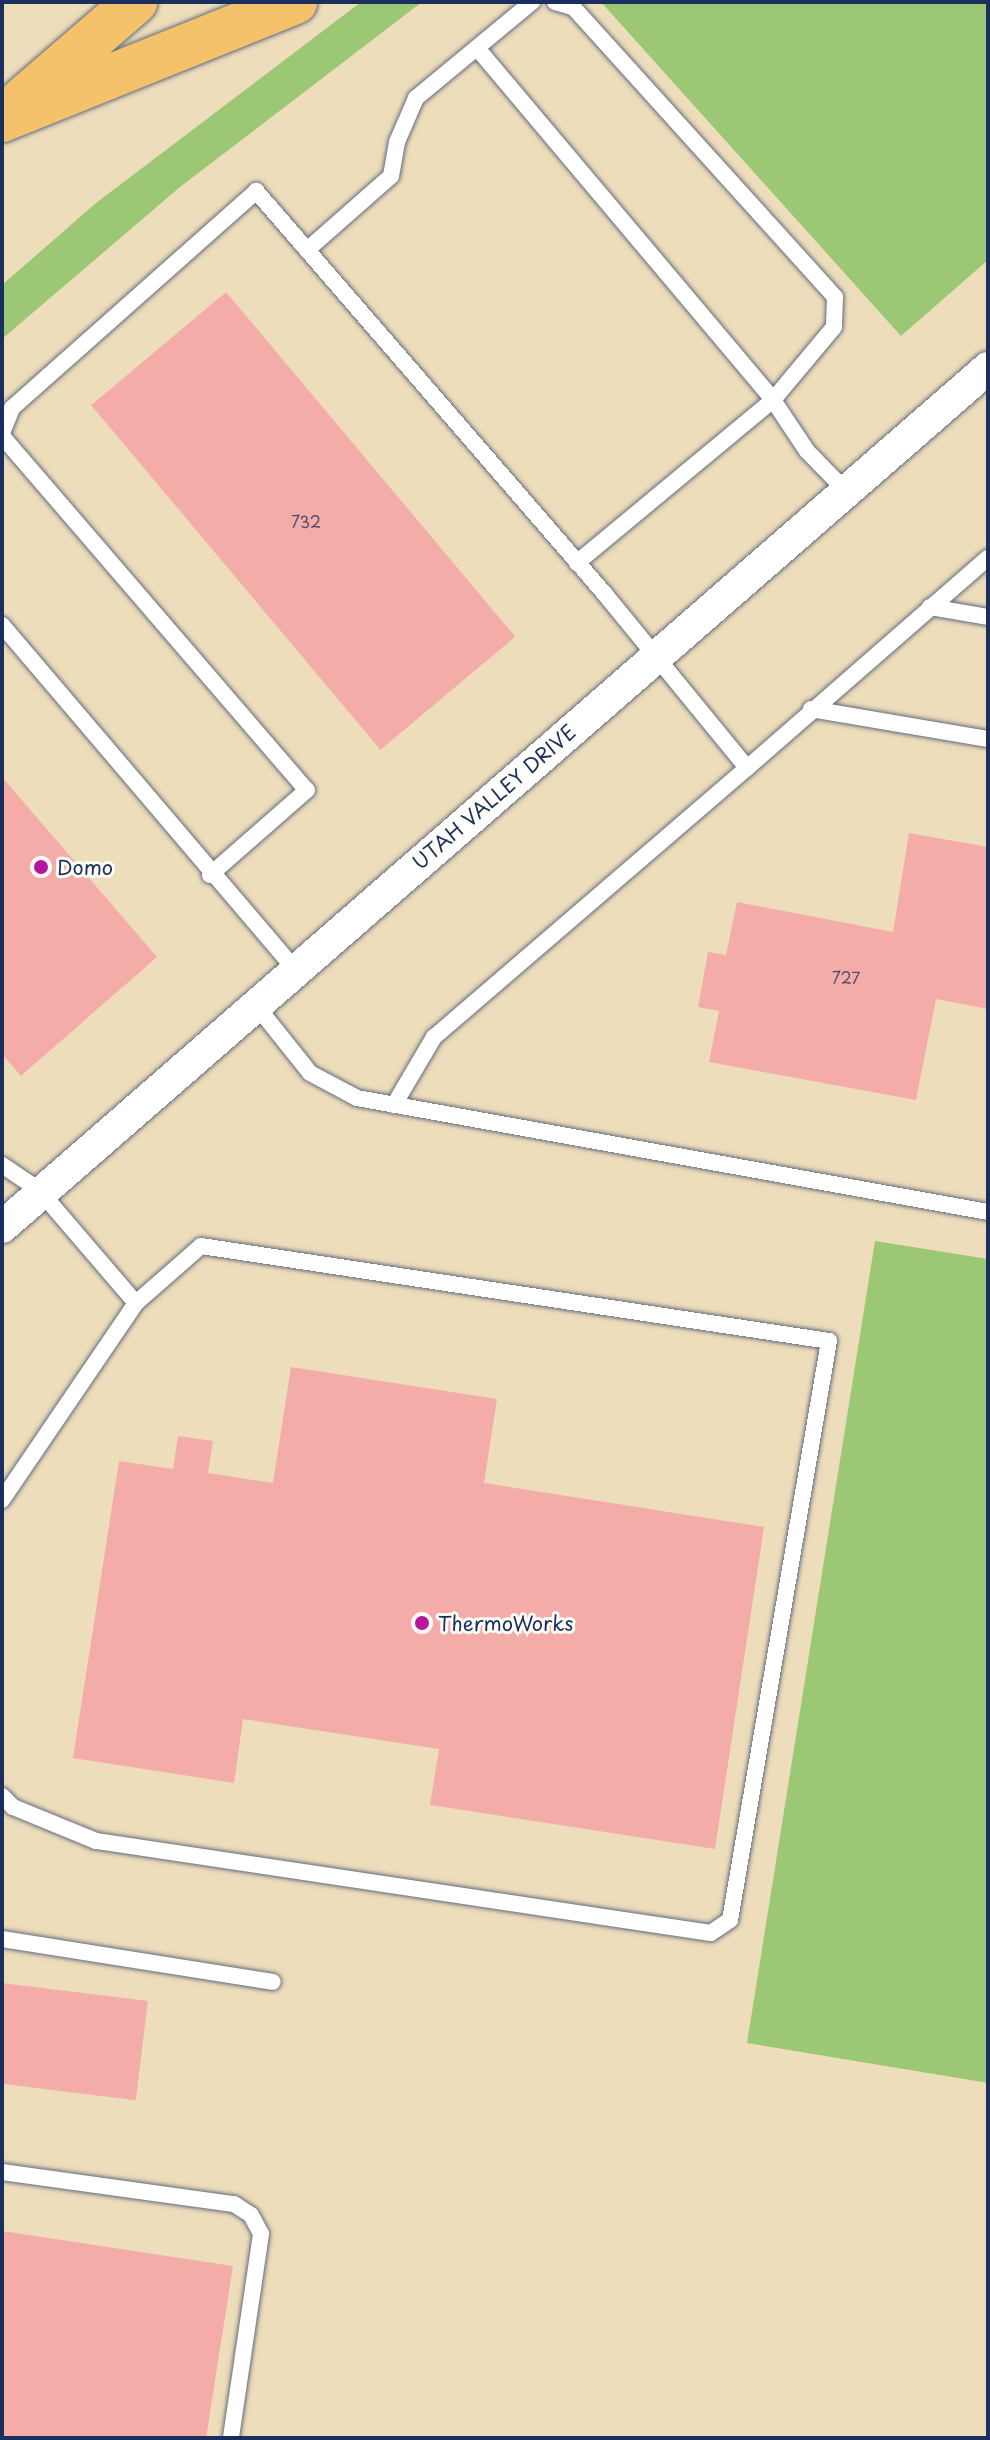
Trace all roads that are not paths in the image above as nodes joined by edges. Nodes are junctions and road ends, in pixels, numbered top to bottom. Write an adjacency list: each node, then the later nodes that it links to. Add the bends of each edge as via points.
1 (135, 2): 6 (highway)
2 (295, 2): 6 (highway)
3 (532, 2): 5 (lane)
4 (555, 2): 9 (lane, via 573,7 835,297 834,327)
5 (477, 48): 7 (lane, via 416,98 397,142 391,176); 9 (lane)
6 (2, 119)
7 (307, 250): 10 (lane, via 256,191 12,408); 13 (lane)
8 (988, 368): 11 (street, UTAH VALLEY DRIVE)
9 (773, 400): 11 (lane, via 807,451); 13 (lane)
10 (2, 434): 21 (lane, via 307,790)
11 (848, 493): 17 (street, UTAH VALLEY DRIVE)
12 (988, 558): 14 (lane)
13 (577, 563): 17 (lane)
14 (930, 607): 15 (lane); 18 (lane)
15 (988, 617)
16 (2, 625): 21 (lane)
17 (655, 658): 20 (lane); 22 (street, UTAH VALLEY DRIVE)
18 (811, 709): 19 (lane); 20 (lane)
19 (988, 739)
20 (747, 768): 24 (lane, via 434,1037)
21 (210, 875): 22 (lane)
22 (295, 969): 23 (street, UTAH VALLEY DRIVE)
23 (255, 1004): 24 (lane, via 310,1073 357,1098); 26 (street, UTAH VALLEY DRIVE)
24 (394, 1105): 27 (lane)
25 (2, 1165): 26 (lane)
26 (39, 1190): 28 (street, UTAH VALLEY DRIVE); 29 (lane)
27 (988, 1212)
28 (2, 1227)
29 (136, 1303): 30 (lane); 31 (lane, via 201,1246 829,1341 730,1920 711,1933 96,1841 13,1807)
30 (2, 1500)
31 (2, 1796)
32 (2, 1939): 33 (lane)
33 (273, 1982)
34 (2, 2172): 35 (lane, via 234,2204 251,2215 261,2234)
35 (231, 2438)

